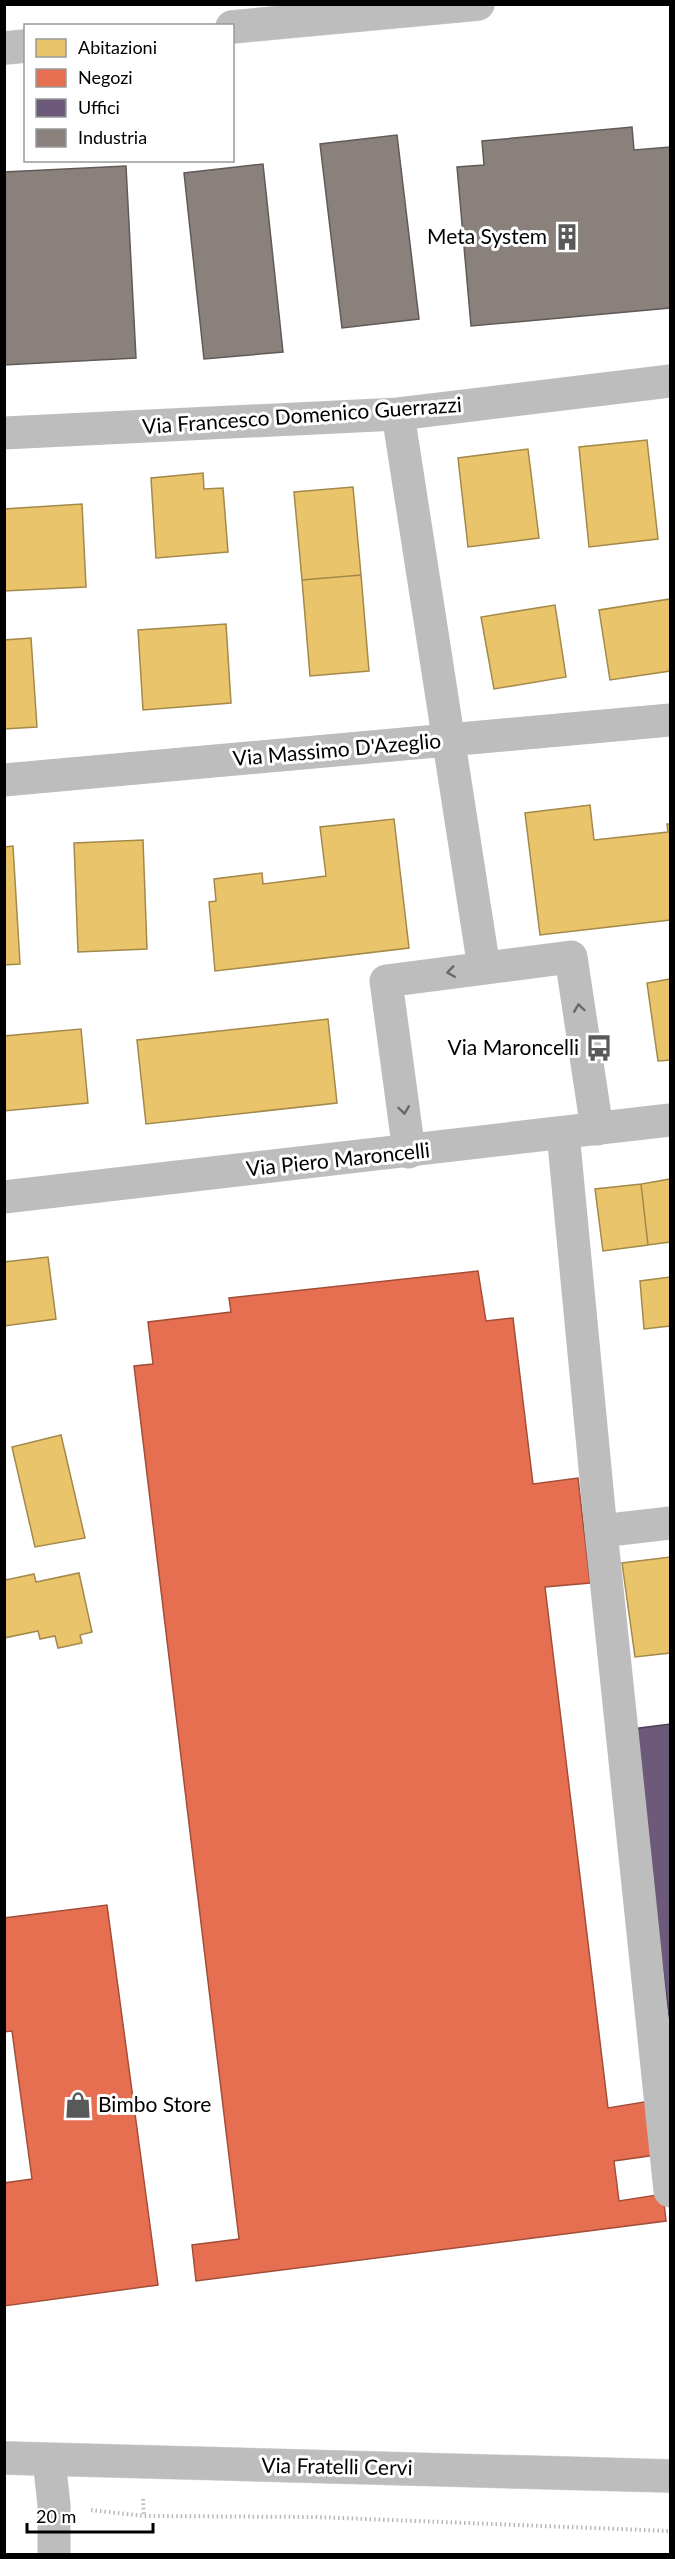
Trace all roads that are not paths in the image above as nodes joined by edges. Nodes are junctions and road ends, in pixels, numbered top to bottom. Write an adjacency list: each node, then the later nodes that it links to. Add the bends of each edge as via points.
1 (478, 4): 2 (street)
2 (234, 27)
3 (24, 46): 4 (street)
4 (4, 48)
5 (670, 381): 6 (street, Via Francesco Domenico Guerrazzi)
6 (398, 414): 7 (street, Via Francesco Domenico Guerrazzi); 9 (street)
7 (4, 433)
8 (670, 720): 9 (street, Via Massimo D'Azeglio)
9 (449, 740): 10 (street, Via Massimo D'Azeglio); 11 (street)
10 (4, 780)
11 (484, 968): 13 (street, one-way to 11, via 571,957); 15 (street, one-way to 15, via 386,981)
12 (670, 1120): 13 (street, Via Piero Maroncelli)
13 (597, 1128): 14 (street, Via Piero Maroncelli)
14 (563, 1133): 15 (street, Via Piero Maroncelli); 18 (street)
15 (410, 1152): 16 (street, Via Piero Maroncelli)
16 (4, 1197)
17 (670, 1523): 18 (street)
18 (601, 1531): 19 (street)
19 (670, 2191)
20 (4, 2458): 21 (street, Via Fratelli Cervi)
21 (49, 2460): 22 (street, Via Fratelli Cervi); 23 (street)
22 (670, 2476)
23 (54, 2554)

